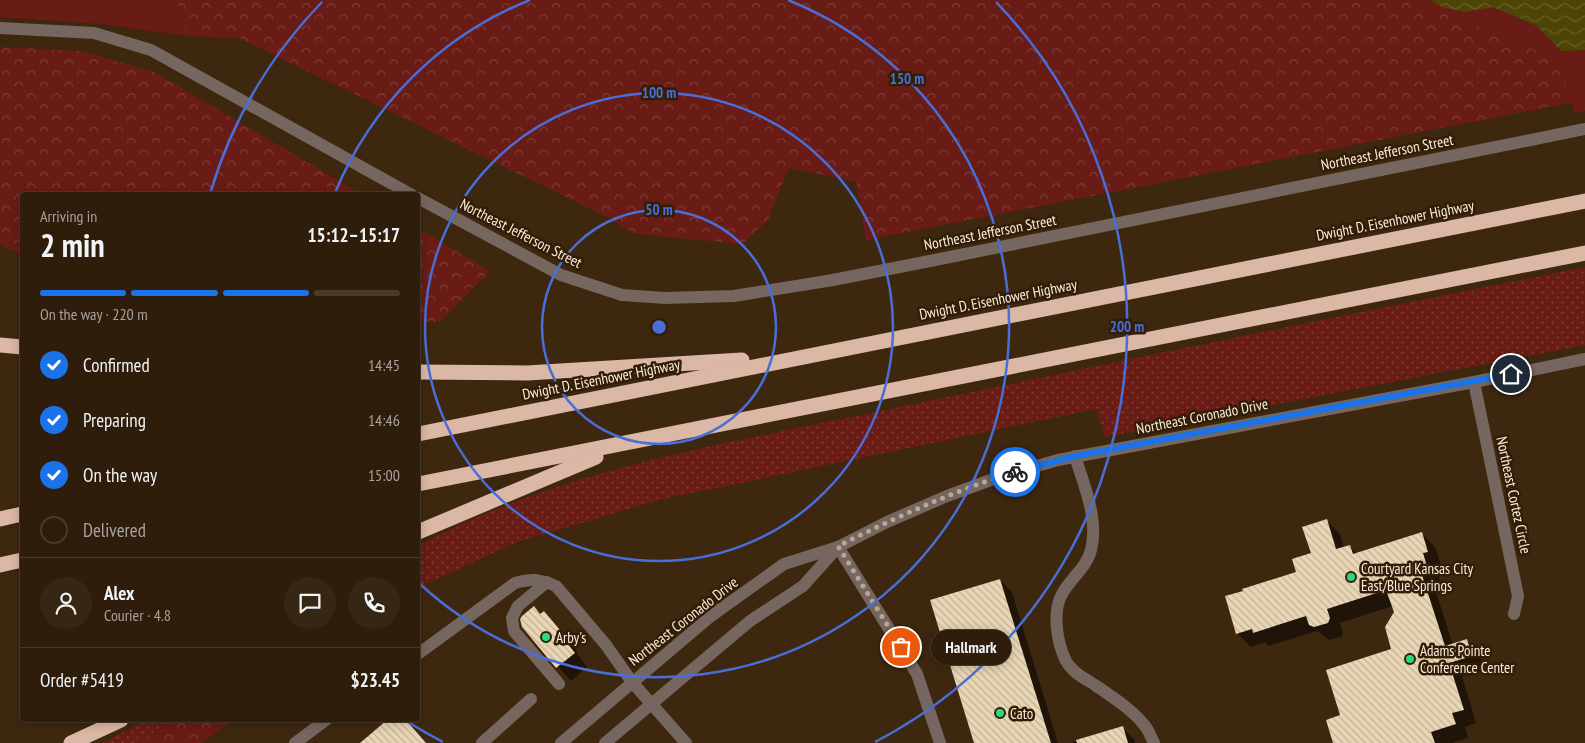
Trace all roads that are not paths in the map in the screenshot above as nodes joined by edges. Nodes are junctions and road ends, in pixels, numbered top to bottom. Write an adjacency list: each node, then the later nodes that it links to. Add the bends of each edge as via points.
1 (0, 28): 3 (street, via 94,33 151,50)
2 (1585, 129): 4 (street, Northeast Jefferson Street, via 926,262 734,296 665,298 622,295 561,275)
3 (407, 192)
4 (420, 199)
5 (1585, 201): 9 (highway, Dwight D. Eisenhower Highway)
6 (1585, 253): 14 (highway)
7 (0, 346): 8 (highway)
8 (20, 347)
9 (796, 357): 11 (highway, via 527,373); 13 (highway, Dwight D. Eisenhower Highway)
10 (1585, 359): 12 (street, Northeast Coronado Drive)
11 (420, 372)
12 (1474, 382): 15 (street, Northeast Coronado Drive); 24 (street, Northeast Cortez Circle, via 1518,596)
13 (420, 434)
14 (624, 445): 16 (highway); 19 (highway)
15 (1075, 456): 20 (street, Northeast Coronado Drive, via 999,477 947,496); 39 (street, via 1094,526 1091,550 1061,594 1056,628 1066,660 1074,672 1120,702 1146,727)
16 (420, 484)
17 (20, 514): 18 (highway)
18 (0, 519)
19 (420, 531)
20 (838, 546): 26 (street, Northeast Coronado Drive, via 784,564 711,616); 29 (street, Northeast Coronado Drive, via 803,586 750,622); 38 (street, via 917,674)
21 (20, 560): 22 (highway)
22 (0, 565)
23 (547, 582): 25 (street, via 532,579 515,584); 26 (street, via 556,586 606,645); 27 (street, via 518,606 512,618 514,631)
24 (1514, 614)
25 (420, 653)
26 (632, 682): 29 (street); 35 (street, Northeast Coronado Drive)
27 (558, 684)
28 (531, 699): 34 (street)
29 (652, 704): 36 (street, Northeast Coronado Drive); 37 (street)
30 (117, 722): 32 (highway)
31 (323, 722): 33 (street)
32 (71, 743)
33 (295, 743)
34 (482, 743)
35 (561, 743)
36 (604, 743)
37 (686, 743)
38 (940, 743)
39 (1154, 743)

